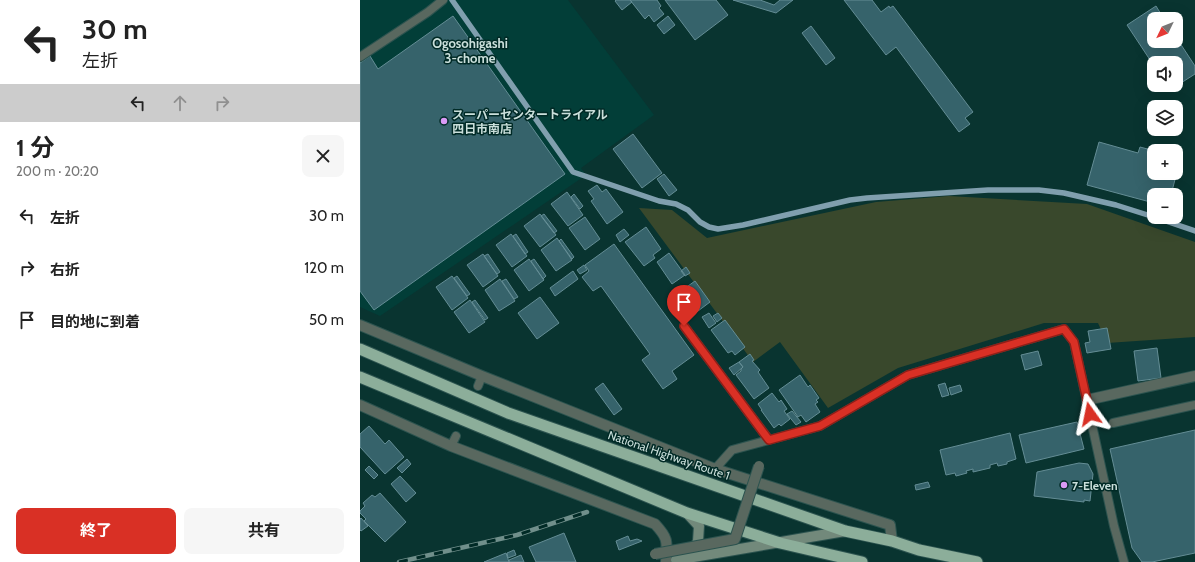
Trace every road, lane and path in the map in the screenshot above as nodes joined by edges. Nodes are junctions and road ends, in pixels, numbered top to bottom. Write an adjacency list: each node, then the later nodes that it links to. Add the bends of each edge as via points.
1 (443, 0): 2 (lane)
2 (360, 58)
3 (360, 325): 6 (street)
4 (684, 326): 14 (lane)
5 (360, 349): 18 (highway, National Highway Route 1, via 508,412)
6 (482, 376): 9 (lane); 16 (street)
7 (1195, 376): 10 (street)
8 (360, 377): 17 (highway)
9 (478, 386)
10 (1087, 400): 14 (lane, via 1074,342 1064,329 908,375 820,426); 26 (lane)
11 (360, 405): 23 (street, via 655,524 665,534)
12 (1195, 405): 13 (lane)
13 (1113, 423)
14 (769, 440): 16 (lane, via 732,450)
15 (759, 466): 21 (street, bridge, via 735,538)
16 (715, 469): 19 (street, via 890,525)
17 (687, 513): 20 (highway); 22 (main road, via 699,526 698,541 693,553)
18 (845, 531): 19 (highway, National Highway Route 1); 20 (main road)
19 (892, 541): 25 (highway, National Highway Route 1, via 919,550)
20 (780, 543): 22 (main road); 24 (highway)
21 (655, 554)
22 (675, 561)
23 (666, 562)
24 (862, 562)
25 (977, 562)
26 (1124, 562)

